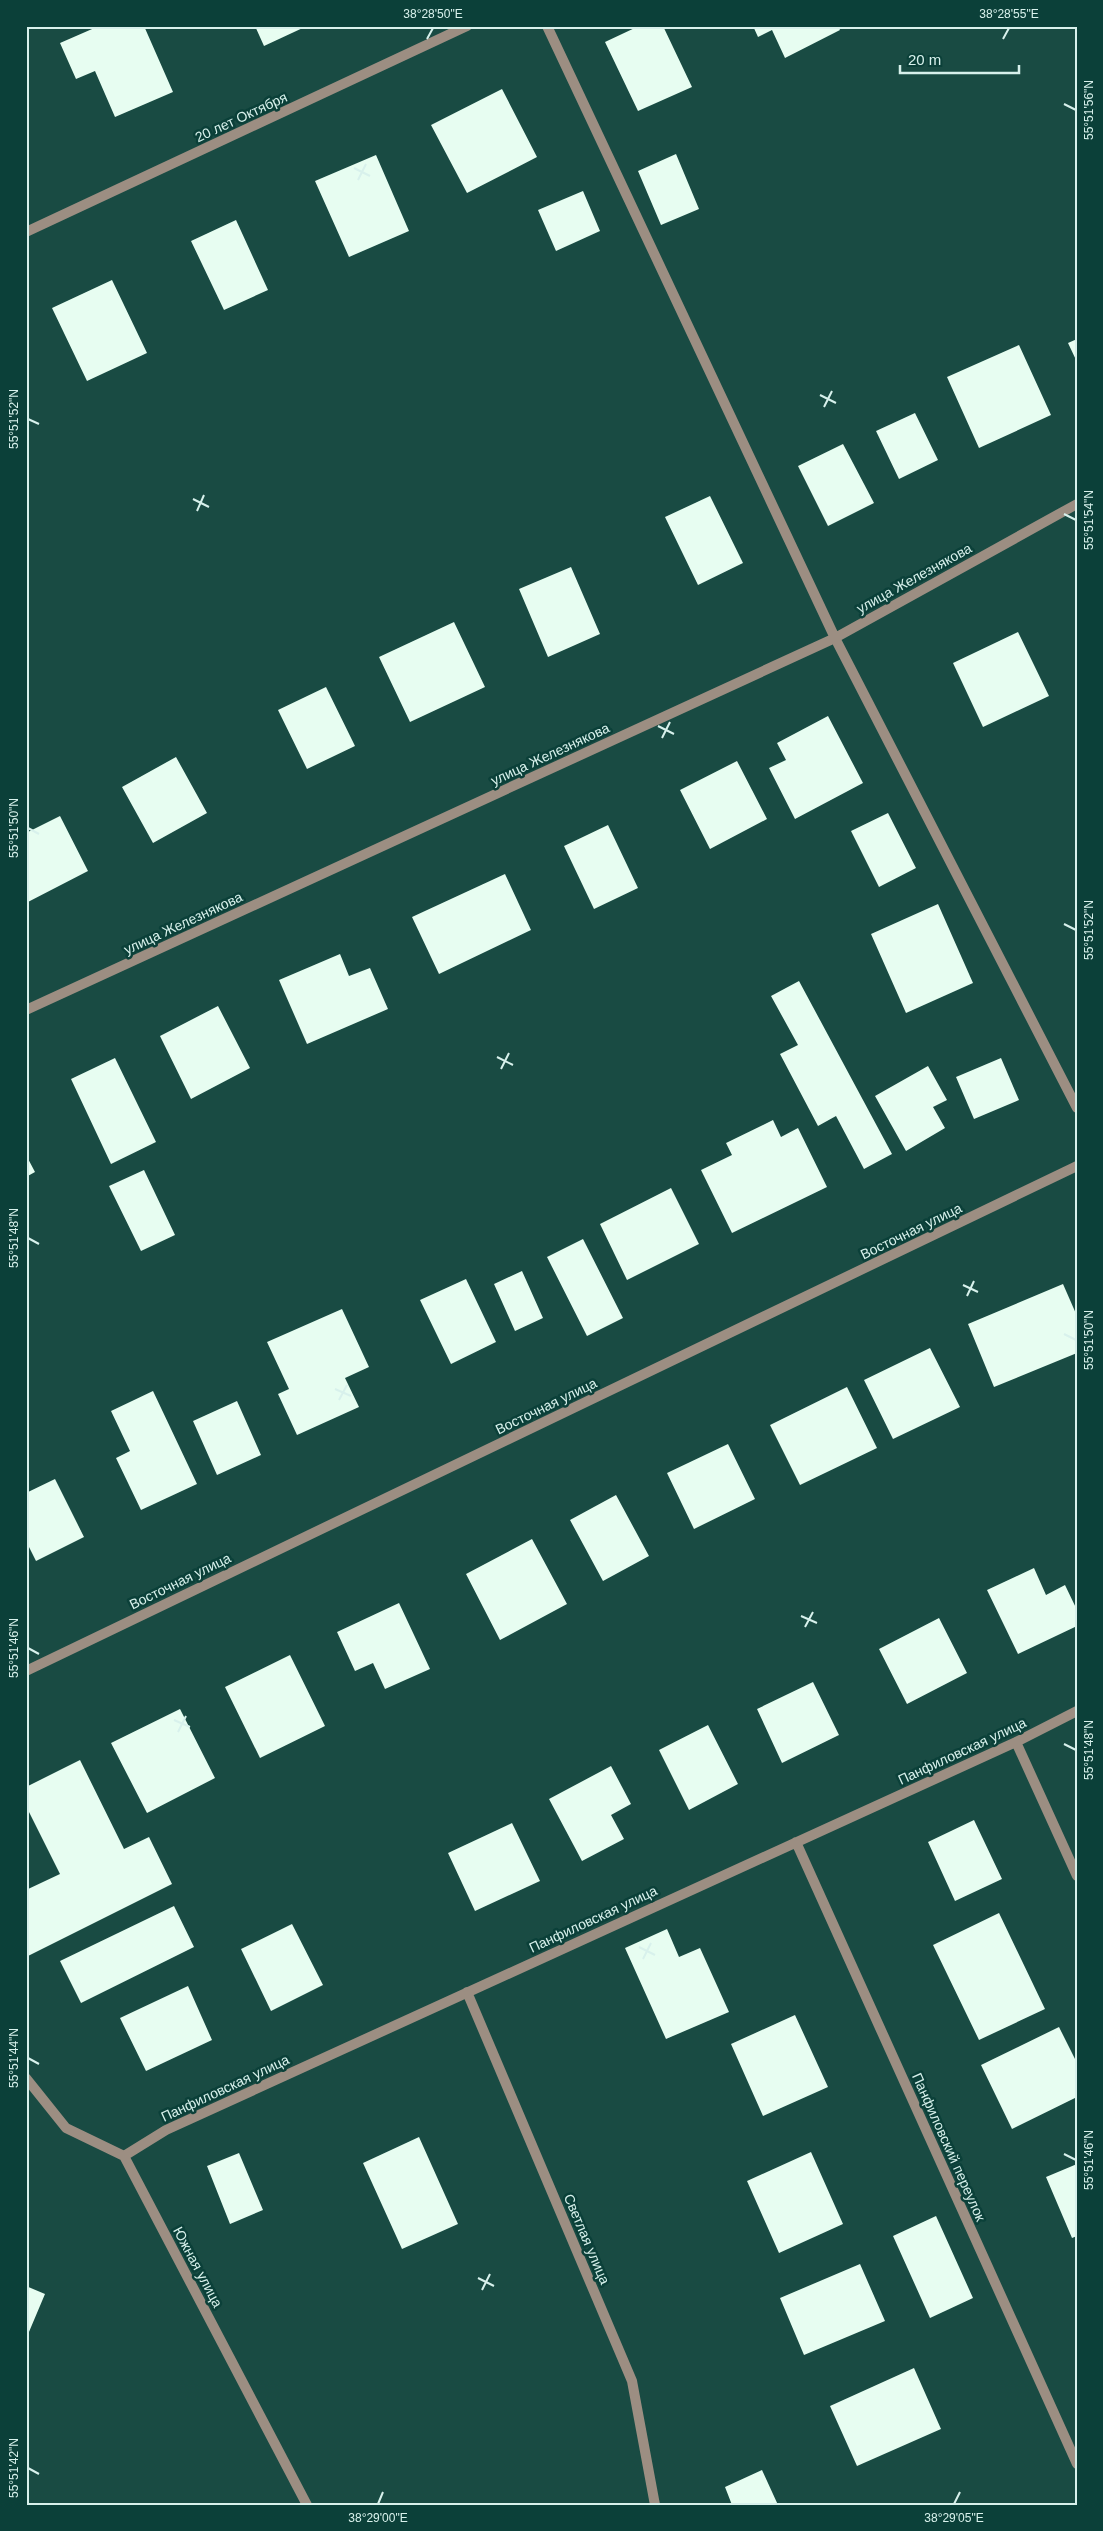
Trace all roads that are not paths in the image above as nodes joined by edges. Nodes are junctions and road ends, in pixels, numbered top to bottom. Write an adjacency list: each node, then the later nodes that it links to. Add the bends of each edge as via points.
1 (467, 26): 3 (street, 20 лет Октября)
2 (546, 26): 5 (street)
3 (26, 232)
4 (1077, 504): 5 (street, улица Железнякова)
5 (834, 638): 6 (street, улица Железнякова); 7 (street)
6 (26, 1010)
7 (1077, 1108)
8 (1077, 1166): 9 (street, Восточная улица)
9 (26, 1670)
10 (1077, 1712): 11 (street, Панфиловская улица)
11 (1016, 1742): 12 (street, Панфиловская улица); 13 (street)
12 (796, 1842): 14 (street, Панфиловская улица); 17 (street, Панфиловский переулок)
13 (1077, 1876)
14 (467, 1992): 16 (street, Панфиловская улица, via 166,2130); 19 (street, Светлая улица, via 632,2381)
15 (26, 2078): 16 (street, via 66,2128)
16 (124, 2156): 18 (street, Южная улица)
17 (1077, 2464)
18 (307, 2505)
19 (655, 2505)

